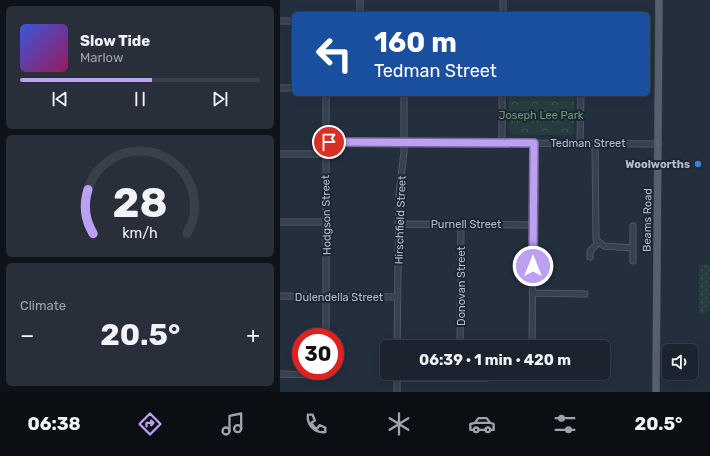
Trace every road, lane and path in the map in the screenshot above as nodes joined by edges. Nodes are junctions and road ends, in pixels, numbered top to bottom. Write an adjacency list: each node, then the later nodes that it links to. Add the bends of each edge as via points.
1 (360, 0): 4 (street)
2 (503, 0): 5 (street)
3 (659, 0): 20 (main road, Beams Road)
4 (360, 12)
5 (503, 12)
6 (280, 21): 7 (street)
7 (292, 21)
8 (280, 88): 9 (street)
9 (292, 88)
10 (326, 96): 14 (street, Hodgson Street)
11 (404, 96): 15 (street, Hirschfield Street)
12 (502, 96): 16 (street)
13 (580, 96): 18 (street)
14 (325, 142): 15 (street, Tedman Street); 22 (street, Hodgson Street)
15 (404, 142): 16 (street, Tedman Street); 25 (street, Hirschfield Street)
16 (502, 143): 17 (street, Tedman Street)
17 (534, 143): 18 (street, Tedman Street); 27 (street)
18 (580, 143): 19 (street, Tedman Street)
19 (596, 143): 20 (street, Tedman Street); 29 (street)
20 (659, 144): 46 (main road, Beams Road)
21 (280, 154): 22 (street)
22 (325, 154): 24 (street, Hodgson Street)
23 (280, 222): 24 (street)
24 (327, 222): 36 (street, Hodgson Street)
25 (398, 224): 26 (street, Purnell Street); 37 (street, Hirschfield Street)
26 (461, 224): 27 (street, Purnell Street); 40 (street, Donovan Street)
27 (533, 224): 33 (street)
28 (633, 226): 30 (street)
29 (598, 243): 30 (street, via 604,246); 31 (street, via 590,251)
30 (632, 248): 32 (street)
31 (590, 257)
32 (633, 261)
33 (532, 293): 34 (street); 41 (street)
34 (585, 294)
35 (280, 296): 36 (street, Dulendella Street)
36 (326, 297): 37 (street, Dulendella Street); 38 (street, Hodgson Street)
37 (398, 297): 39 (street, Hirschfield Street)
38 (326, 328)
39 (397, 340)
40 (460, 340)
41 (532, 340)
42 (280, 374): 43 (street)
43 (292, 374)
44 (397, 380): 45 (street)
45 (397, 392)
46 (656, 392)

